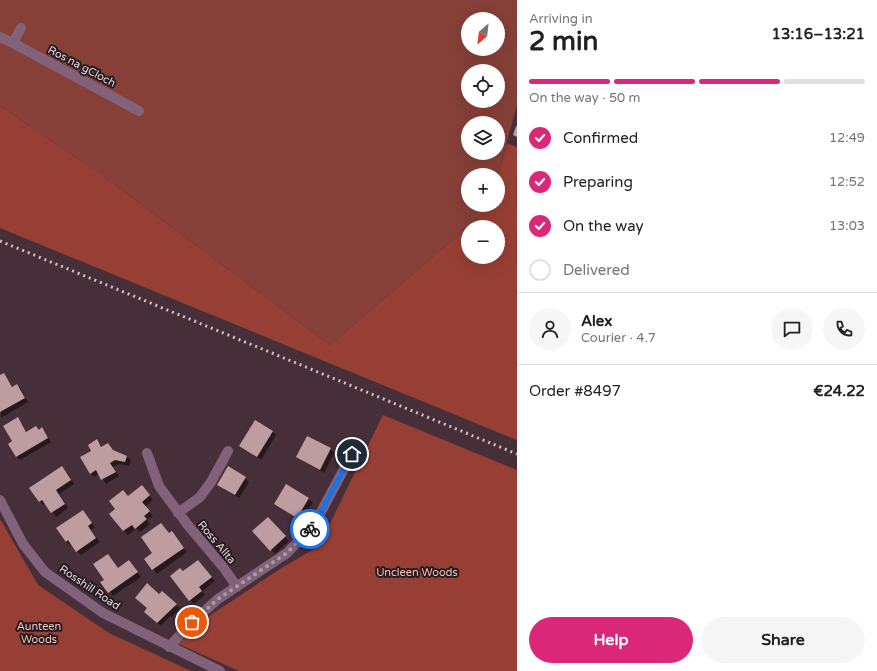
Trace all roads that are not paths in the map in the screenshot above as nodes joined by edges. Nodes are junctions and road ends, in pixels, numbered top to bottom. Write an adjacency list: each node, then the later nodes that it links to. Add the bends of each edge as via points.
1 (21, 28): 3 (street)
2 (0, 36): 3 (street, Ros na gCloch)
3 (13, 43): 4 (street, Ros na gCloch)
4 (139, 111)
5 (228, 451): 9 (street, via 200,497)
6 (147, 453): 9 (street, Ross Allta, via 159,486)
7 (352, 454): 10 (street, via 314,525 287,553)
8 (0, 500): 11 (street, Rosshill Road, via 23,544 46,572 103,613)
9 (178, 513): 10 (street, Ross Allta)
10 (237, 587): 11 (street, via 218,599)
11 (169, 647): 12 (street, Rosshill Road)
12 (220, 671)

